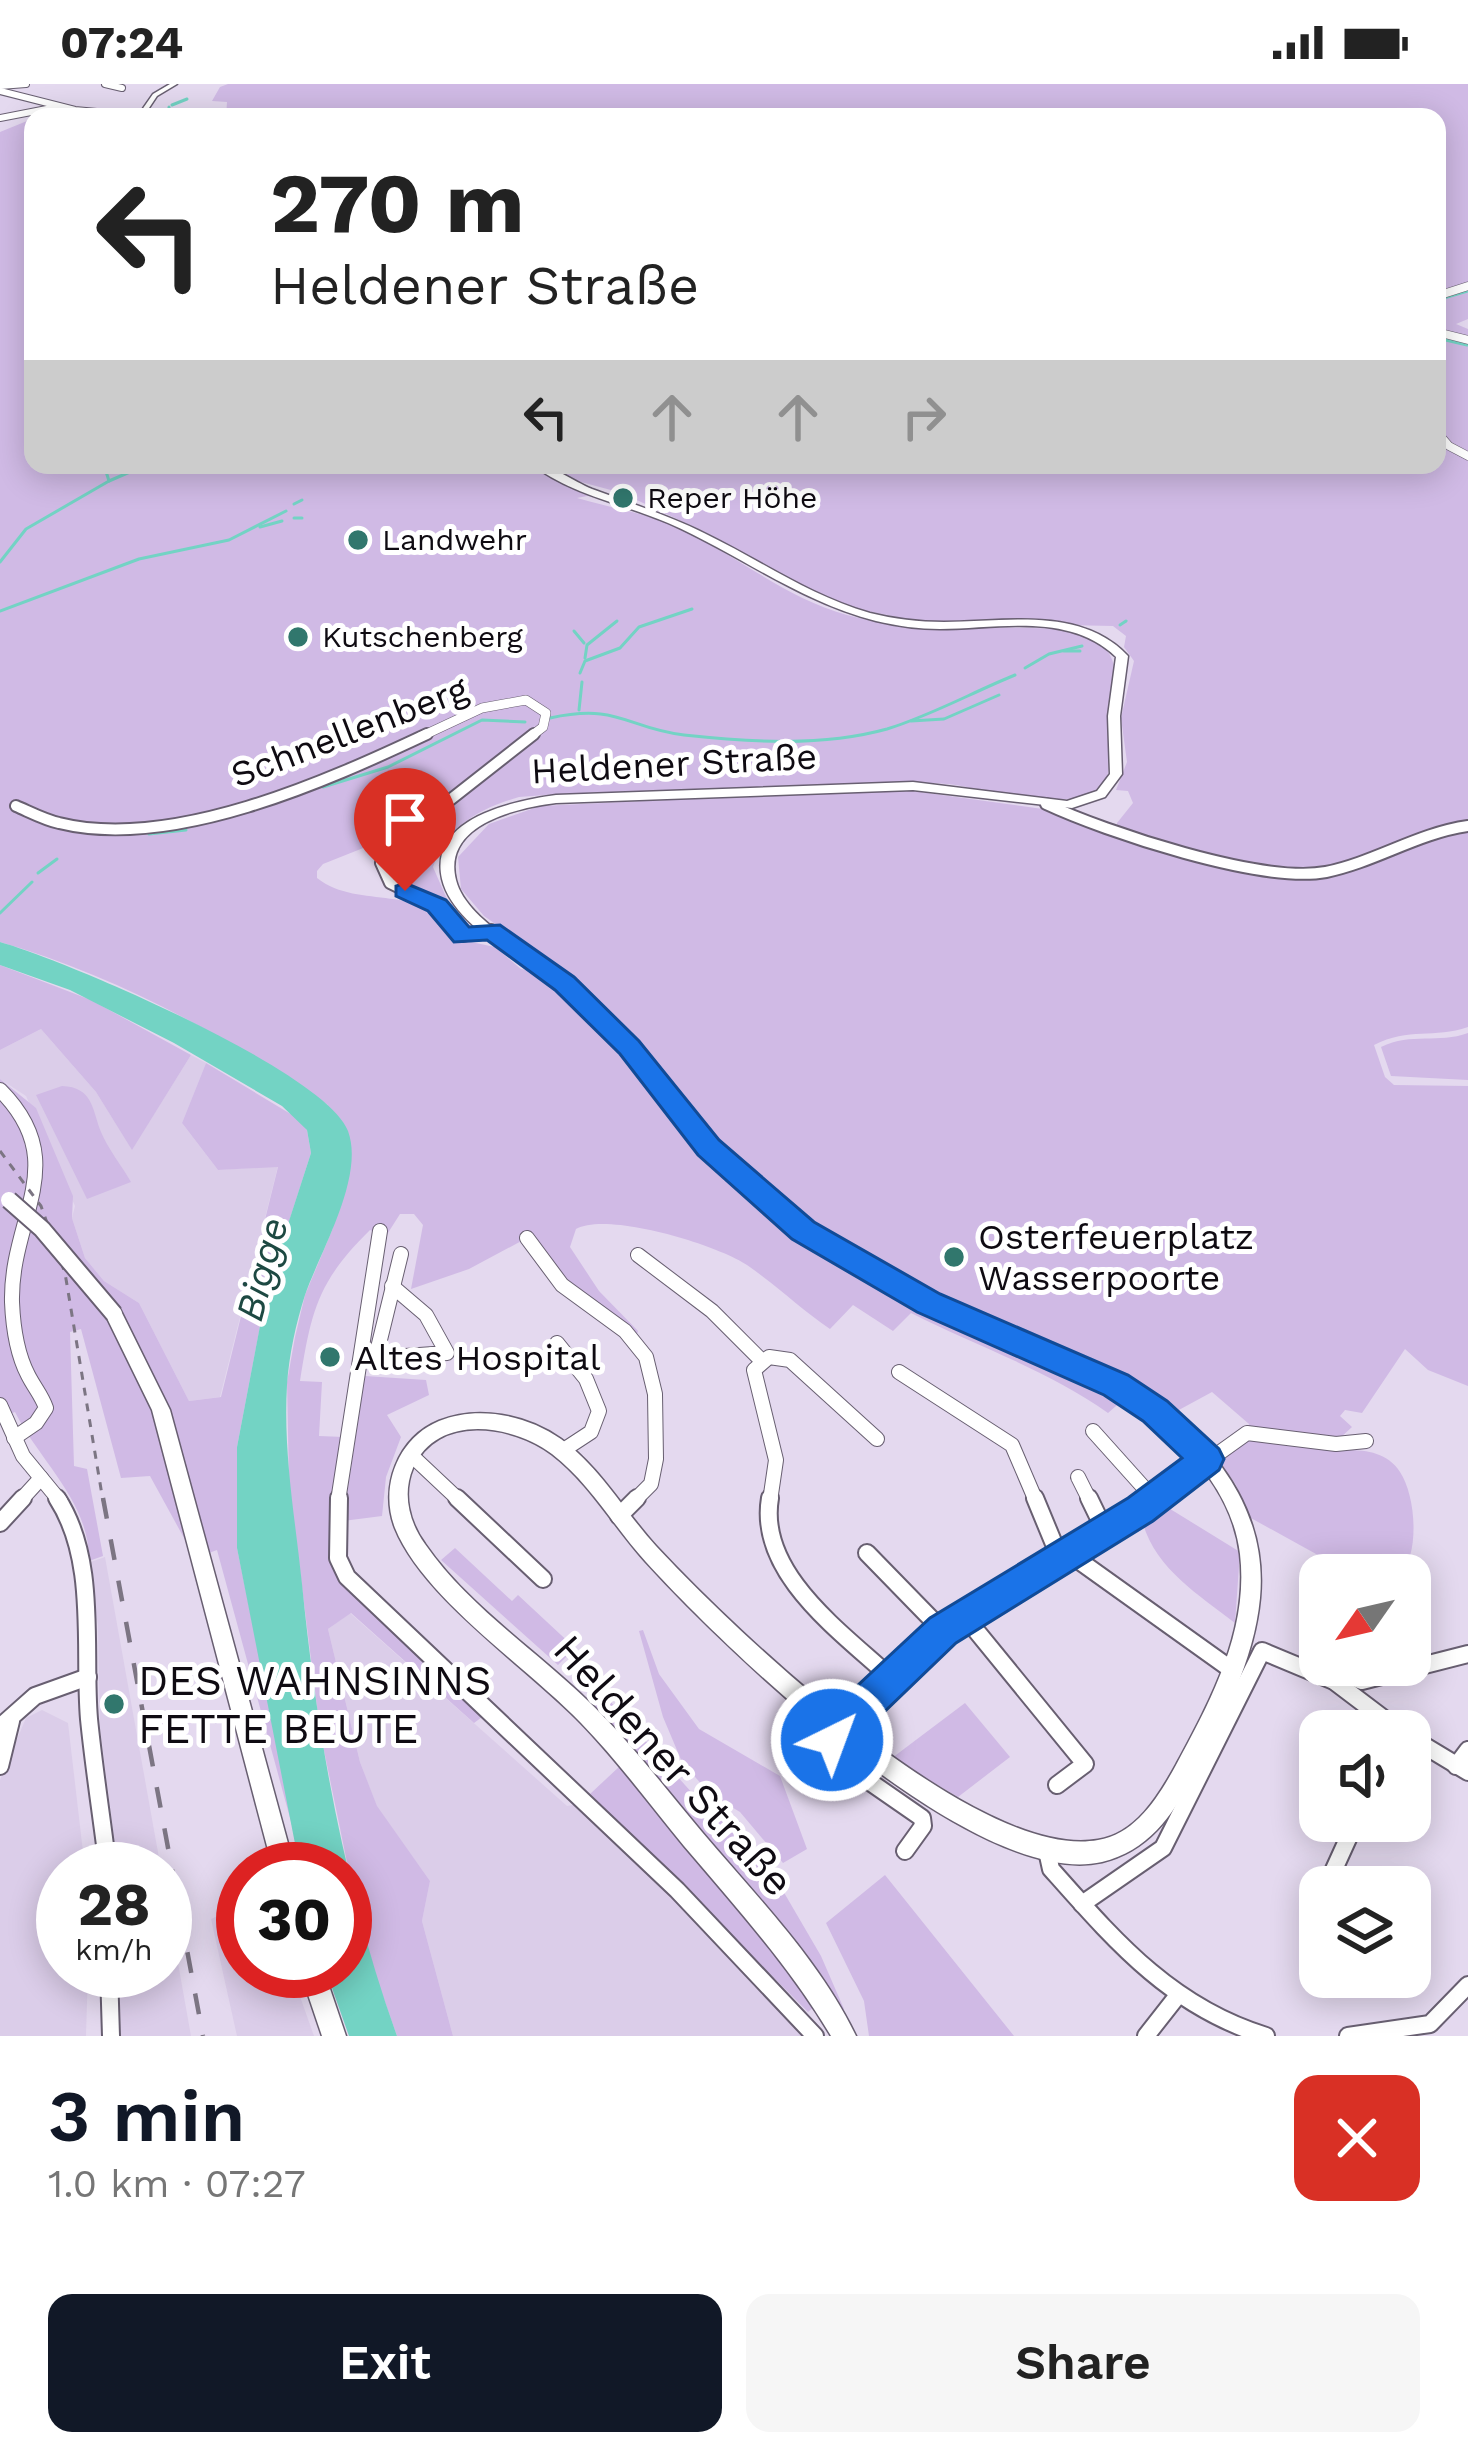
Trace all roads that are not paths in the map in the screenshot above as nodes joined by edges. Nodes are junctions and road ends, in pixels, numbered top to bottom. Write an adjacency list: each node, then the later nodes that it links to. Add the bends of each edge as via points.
1 (26, 84): 5 (street)
2 (105, 84): 4 (street)
3 (174, 84): 11 (main road)
4 (122, 88)
5 (0, 89): 6 (street)
6 (34, 99): 8 (street); 13 (street)
7 (82, 104): 8 (street)
8 (59, 105): 9 (street); 10 (street)
9 (47, 108)
10 (79, 108)
11 (146, 108)
12 (24, 114): 13 (street)
13 (10, 117): 14 (street)
14 (0, 118)
15 (555, 474): 16 (main road, Heldener Straße, via 671,521 843,610 946,627 1062,625 1111,643 1123,665 1113,783 1083,801)
16 (1046, 804): 18 (street, via 1121,834 1312,875); 19 (main road, Heldener Straße, via 913,786 529,802 476,824 447,862 455,896)
17 (16, 806): 19 (street, Schnellenberg, via 109,830 173,821 314,782 490,705 532,702 546,713 543,727 399,840 381,863 390,883 437,905 463,937)
18 (1468, 826)
19 (491, 931): 38 (main road, Heldener Straße, via 587,1003 709,1148 790,1221 928,1303 1116,1385)
20 (0, 1090): 33 (street, via 29,1124 38,1157 11,1286 26,1372 46,1408)
21 (5, 1197): 67 (main road, bridge, via 114,1314 145,1370)
22 (380, 1232): 28 (street)
23 (527, 1238): 42 (street, via 562,1285 625,1330 646,1358 656,1394 656,1460 641,1499)
24 (401, 1254): 26 (street)
25 (638, 1255): 29 (street)
26 (392, 1286): 28 (street); 28 (street, via 432,1325 447,1353)
27 (557, 1343): 36 (street, via 599,1411 591,1432)
28 (370, 1358): 77 (street, via 335,1523 347,1577 677,1890)
29 (761, 1360): 34 (street, via 790,1360); 55 (street, via 753,1385 777,1465 772,1537 811,1602)
30 (899, 1372): 46 (street, via 1012,1445)
31 (0, 1405): 33 (street)
32 (1093, 1431): 41 (street)
33 (14, 1438): 40 (street)
34 (877, 1439)
35 (1366, 1441): 38 (street, via 1247,1433)
36 (562, 1450): 37 (main road, Heldener Straße, via 524,1429 468,1421 432,1432); 42 (main road, Heldener Straße)
37 (410, 1454): 47 (street); 78 (main road, Heldener Straße, via 397,1493 400,1517 425,1560 589,1715 794,1960)
38 (1207, 1459): 41 (street); 53 (main road, Heldener Straße, via 1251,1550 1248,1615)
39 (1078, 1477): 44 (street)
40 (41, 1478): 43 (street); 54 (street, via 75,1538)
41 (1154, 1499): 44 (street)
42 (619, 1516): 60 (main road, Heldener Straße, via 712,1616)
43 (0, 1522)
44 (1105, 1531): 46 (street)
45 (867, 1553): 49 (street)
46 (1063, 1554): 48 (street); 53 (street)
47 (543, 1580)
48 (965, 1617): 49 (street); 65 (street, via 1085,1764)
49 (943, 1631): 55 (street)
50 (1468, 1654): 51 (street)
51 (1431, 1663)
52 (1299, 1666): 70 (street, via 1262,1651 1163,1848)
53 (1232, 1670): 69 (main road, Heldener Straße, via 1162,1813 1146,1829 1091,1854)
54 (88, 1677): 57 (street); 66 (street)
55 (892, 1678): 60 (street)
56 (1341, 1686): 58 (street)
57 (25, 1705): 59 (street); 64 (street, via 5,1732)
58 (1372, 1710)
59 (0, 1726)
60 (839, 1728): 68 (street, Heldener Straße, via 832,1736 841,1754 922,1818); 69 (main road, Heldener Straße, via 927,1792)
61 (1431, 1747): 63 (street)
62 (0, 1749): 64 (street)
63 (1464, 1763)
64 (0, 1764)
65 (1057, 1785)
66 (106, 1842)
67 (277, 1842)
68 (905, 1851)
69 (1047, 1851): 70 (street, via 1051,1869)
70 (1082, 1904): 74 (street)
71 (1468, 1985): 81 (street, via 1430,2024)
72 (110, 1998): 75 (street)
73 (321, 1998): 76 (main road)
74 (1174, 1999): 79 (street); 80 (street)
75 (111, 2036)
76 (334, 2036)
77 (815, 2036)
78 (844, 2036)
79 (1145, 2036)
80 (1266, 2036)
81 (1348, 2036)

